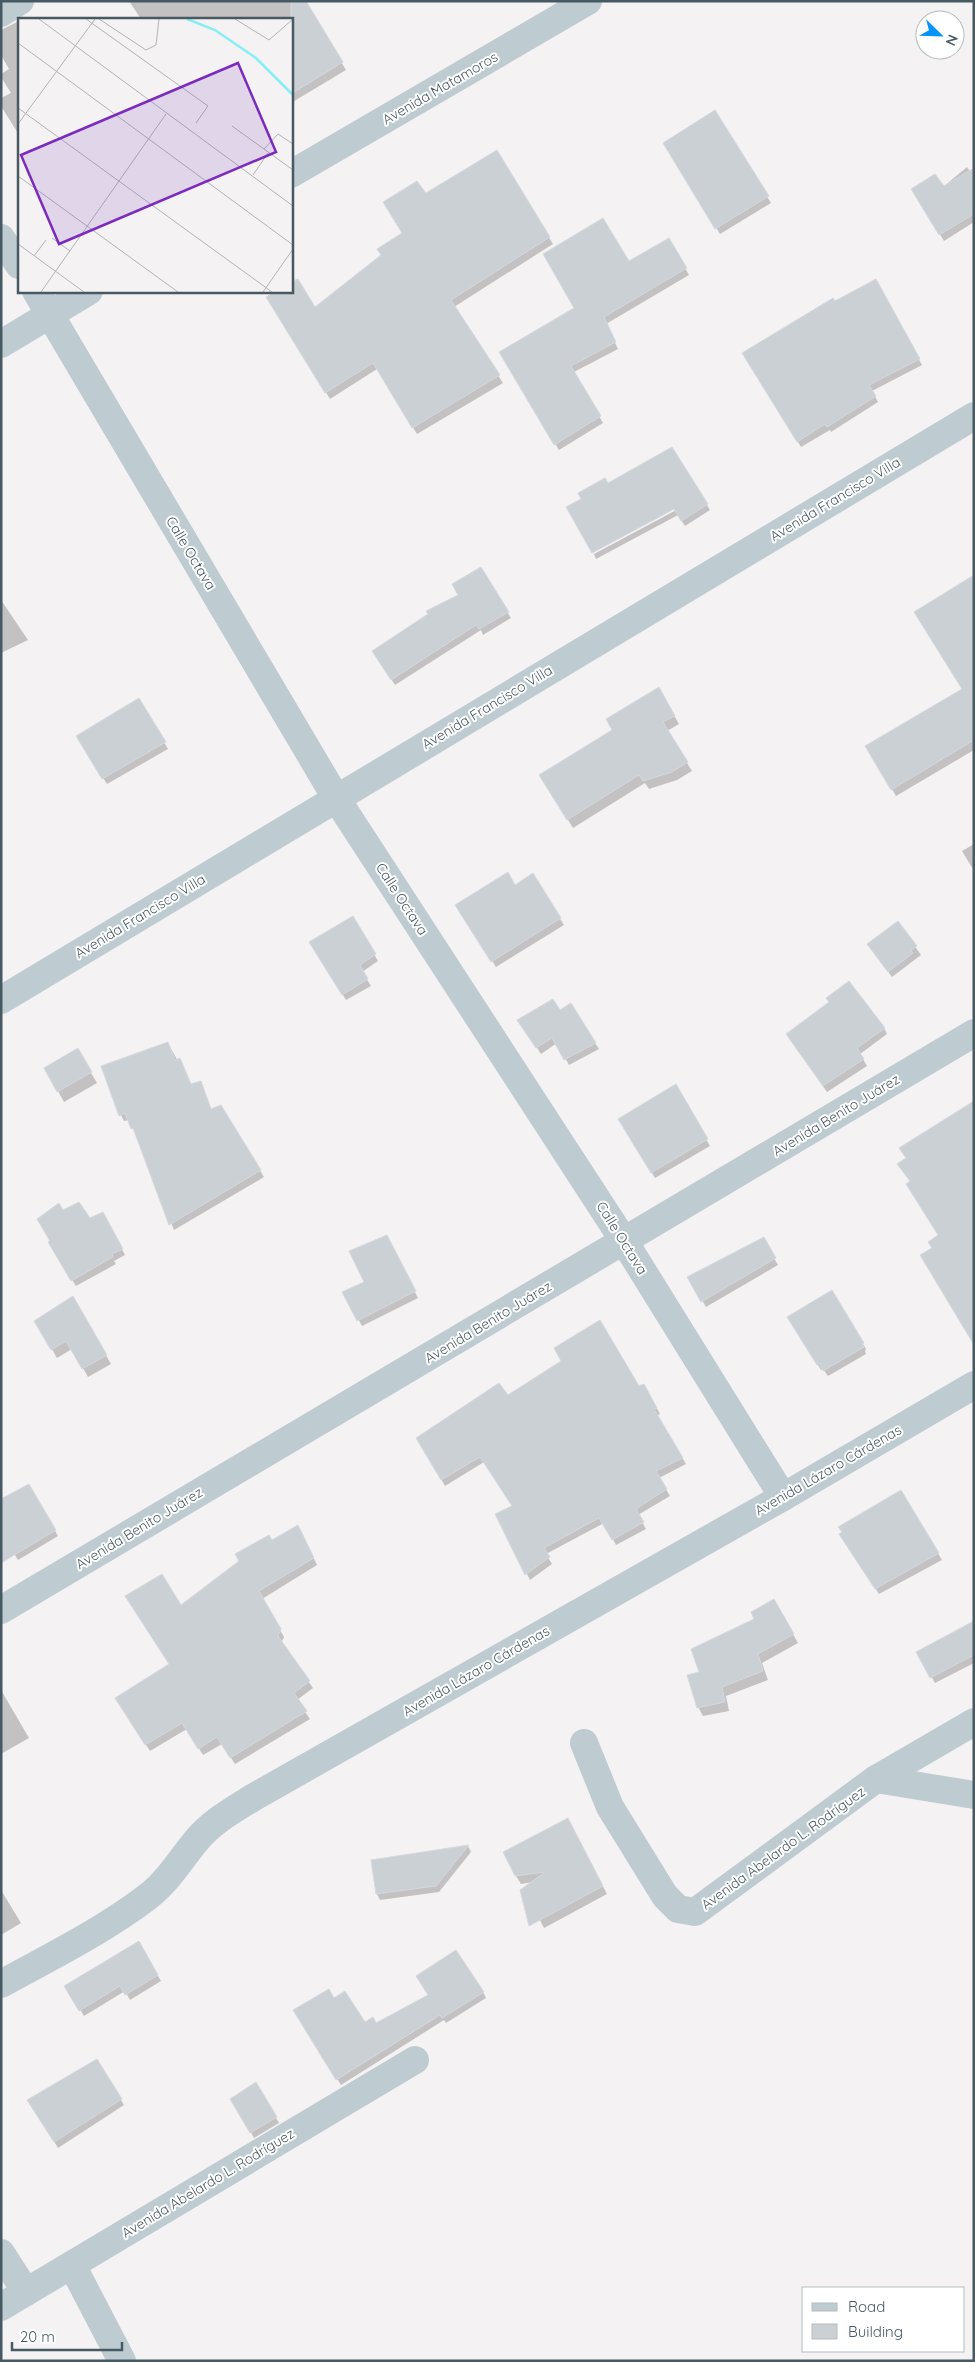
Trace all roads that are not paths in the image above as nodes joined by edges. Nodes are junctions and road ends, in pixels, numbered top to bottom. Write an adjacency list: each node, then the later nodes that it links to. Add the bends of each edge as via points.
1 (20, 1): 3 (street)
2 (588, 1): 4 (street, Avenida Matamoros)
3 (1, 12)
4 (292, 173)
5 (1, 238): 6 (street)
6 (18, 264)
7 (37, 292): 9 (street, Calle Octava)
8 (88, 292): 9 (street)
9 (50, 314): 10 (street); 12 (street, Calle Octava)
10 (1, 344)
11 (974, 416): 12 (street, Avenida Francisco Villa)
12 (336, 798): 13 (street, Avenida Francisco Villa); 15 (street, Calle Octava)
13 (1, 1000)
14 (974, 1033): 15 (street, Avenida Benito Juárez)
15 (624, 1241): 17 (street, Calle Octava); 18 (street, Avenida Benito Juárez)
16 (974, 1385): 17 (street, Avenida Lázaro Cárdenas)
17 (783, 1497): 23 (street, Avenida Lázaro Cárdenas, via 218,1820 147,1898)
18 (1, 1610)
19 (974, 1722): 21 (street, Avenida Abelardo L. Rodríguez)
20 (584, 1743): 21 (street, Avenida Abelardo L. Rodríguez, via 610,1807 665,1896 678,1909 695,1912)
21 (876, 1779): 22 (street)
22 (974, 1795)
23 (1, 1984)
24 (414, 2060): 26 (street, Avenida Abelardo L. Rodríguez)
25 (1, 2253): 27 (street)
26 (72, 2265): 27 (street, Avenida Abelardo L. Rodríguez); 29 (street)
27 (26, 2292): 28 (street, Avenida Abelardo L. Rodríguez)
28 (1, 2307)
29 (122, 2361)

